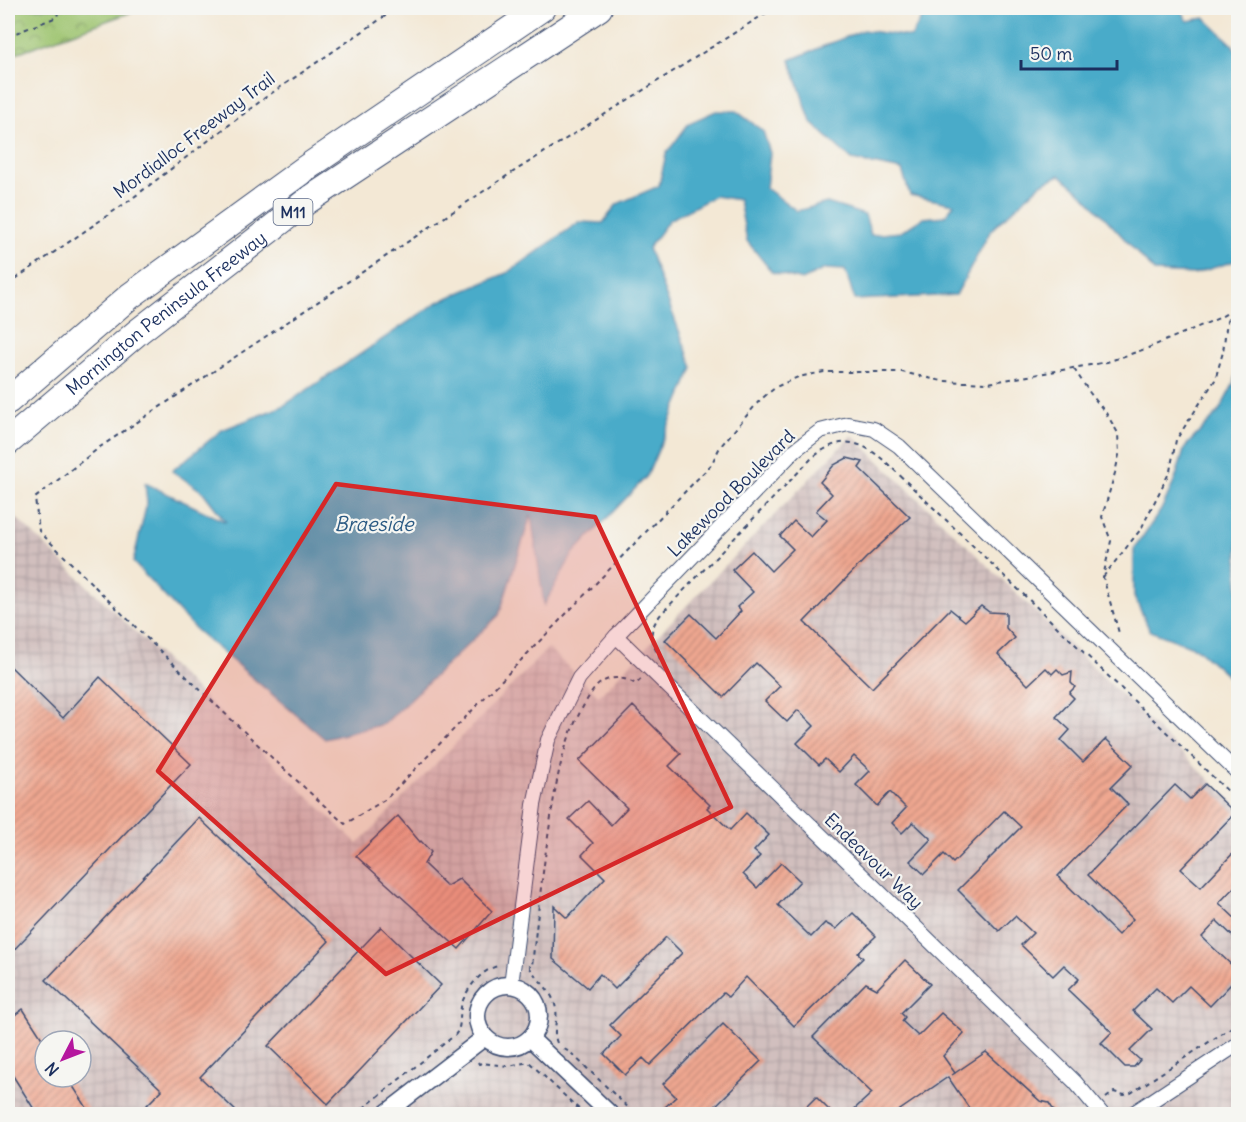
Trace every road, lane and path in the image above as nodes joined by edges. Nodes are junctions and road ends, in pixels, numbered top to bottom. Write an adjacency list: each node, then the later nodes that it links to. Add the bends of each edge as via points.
1 (59, 8): 6 (path, via 57,17)
2 (398, 8): 7 (path, Mordialloc Freeway Trail, via 267,97)
3 (542, 8): 11 (highway, Mornington Peninsula Freeway / M11, via 306,168 139,290)
4 (599, 8): 12 (highway, Mornington Peninsula Freeway / M11, via 308,201 139,331)
5 (774, 8): 10 (path, via 502,179 100,447 35,498 39,531 190,681 345,824 386,799 711,465 720,447 776,387 824,372 902,372 942,381 988,383)
6 (8, 36)
7 (8, 284)
8 (1239, 307): 9 (path)
9 (1233, 311): 10 (path, via 1148,348); 13 (path, via 1227,321 1215,380 1176,440 1170,471 1141,529)
10 (1074, 368): 13 (path, via 1118,434 1119,455 1102,517 1111,542)
11 (8, 401)
12 (8, 442)
13 (1103, 577): 14 (path)
14 (1119, 633)
15 (616, 636): 16 (street, Endeavour Way); 17 (street, Lakewood Boulevard, via 795,450 820,430 857,425 874,429 899,446); 20 (street, Lakewood Boulevard, via 579,678 548,740 534,805)
16 (650, 669): 18 (path, via 660,658 651,639 662,613 822,449 852,443 866,447 888,464); 19 (path, via 636,684 628,679 603,681 580,713 567,741 552,813); 27 (street, Endeavour Way, via 1075,1082)
17 (1239, 772)
18 (1239, 801)
19 (530, 966): 20 (path); 32 (path, via 555,1003 557,1044)
20 (513, 967): 21 (street, Lakewood Boulevard); 28 (path, via 496,966 473,984 463,999 458,1031)
21 (511, 985): 23 (street, via 492,990 479,1004 478,1024); 24 (street, via 528,992 539,1008 538,1026)
22 (1239, 1023): 27 (path, via 1131,1093 1114,1092)
23 (485, 1037): 24 (street, via 509,1047); 26 (street)
24 (530, 1038): 31 (street)
25 (1239, 1044): 33 (street)
26 (468, 1050): 29 (street); 30 (path, via 479,1064 508,1066 529,1062)
27 (1098, 1110)
28 (356, 1114)
29 (385, 1114)
30 (584, 1114)
31 (610, 1114)
32 (635, 1114)
33 (1132, 1114)

